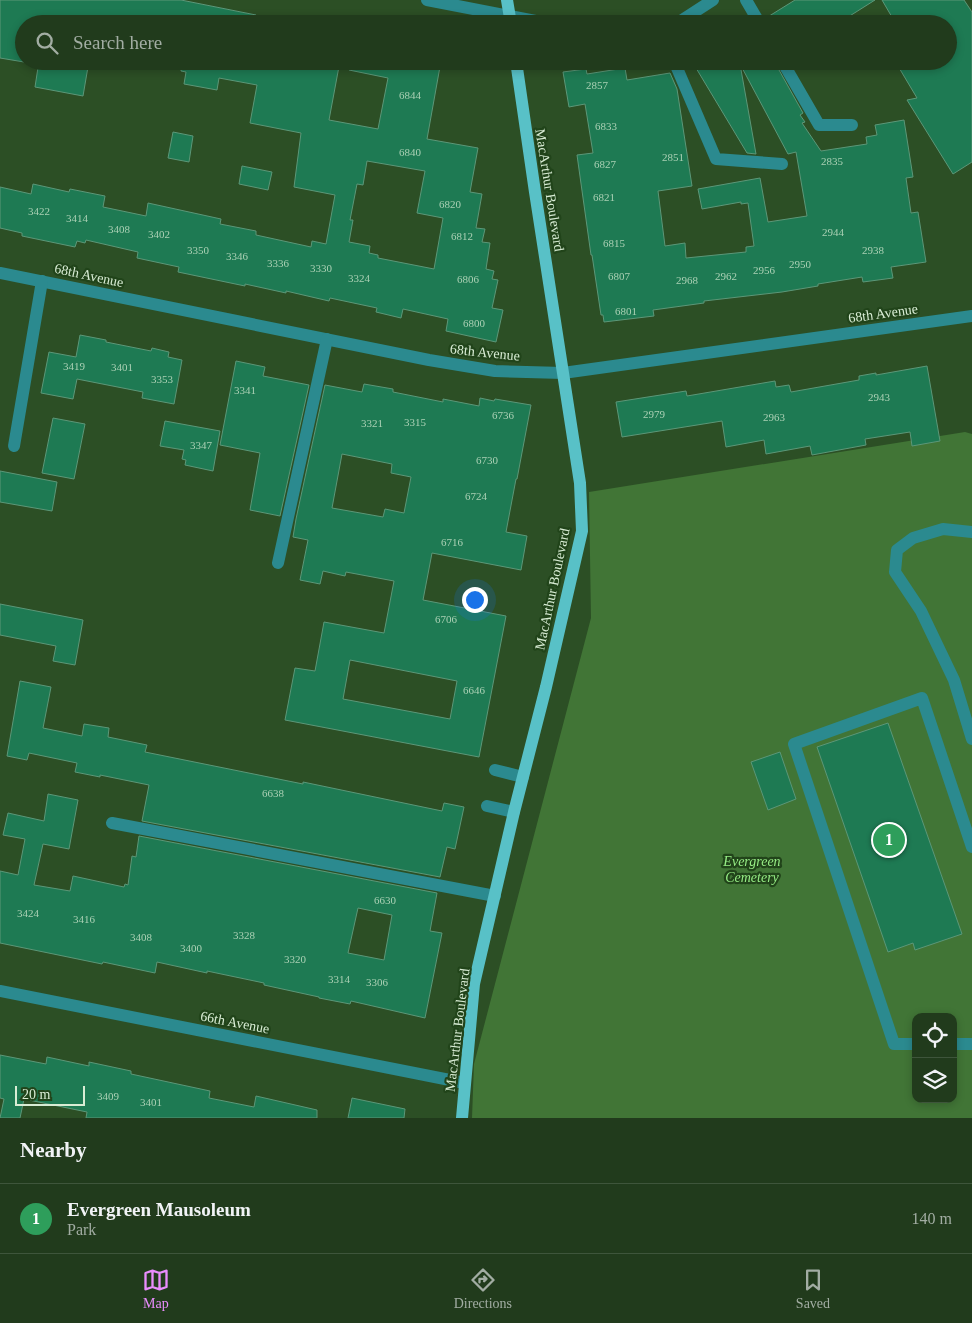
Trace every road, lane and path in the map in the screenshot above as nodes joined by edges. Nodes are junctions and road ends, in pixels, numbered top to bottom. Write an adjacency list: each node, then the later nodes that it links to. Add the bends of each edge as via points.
1 (427, 0): 5 (street)
2 (507, 0): 6 (main road)
3 (713, 0): 7 (street)
4 (746, 0): 8 (street)
5 (489, 15)
6 (509, 15)
7 (690, 15)
8 (755, 15)
9 (517, 70): 18 (main road, MacArthur Boulevard)
10 (678, 70): 13 (street, via 716,159)
11 (787, 70): 12 (street, via 819,125)
12 (852, 125)
13 (782, 164)
14 (0, 273): 15 (street, 68th Avenue)
15 (42, 281): 17 (street, 68th Avenue); 19 (street)
16 (972, 316): 18 (street, 68th Avenue)
17 (327, 339): 18 (street, 68th Avenue, via 495,371); 21 (street)
18 (563, 372): 24 (main road, MacArthur Boulevard, via 580,483 582,531)
19 (14, 446)
20 (972, 532): 22 (street, via 943,528 913,538 897,550 896,572 921,611 954,680)
21 (278, 563)
22 (972, 739)
23 (495, 770): 24 (street)
24 (523, 777): 26 (main road, MacArthur Boulevard)
25 (487, 806): 26 (street)
26 (514, 812): 29 (main road, MacArthur Boulevard)
27 (112, 823): 29 (street)
28 (972, 847): 31 (street, via 922,698 794,744 894,1044)
29 (495, 896): 34 (main road, MacArthur Boulevard, via 474,984)
30 (0, 991): 34 (street, 66th Avenue)
31 (912, 1044)
32 (957, 1044): 33 (street)
33 (972, 1044)
34 (465, 1083): 35 (main road, MacArthur Boulevard)
35 (462, 1118)

